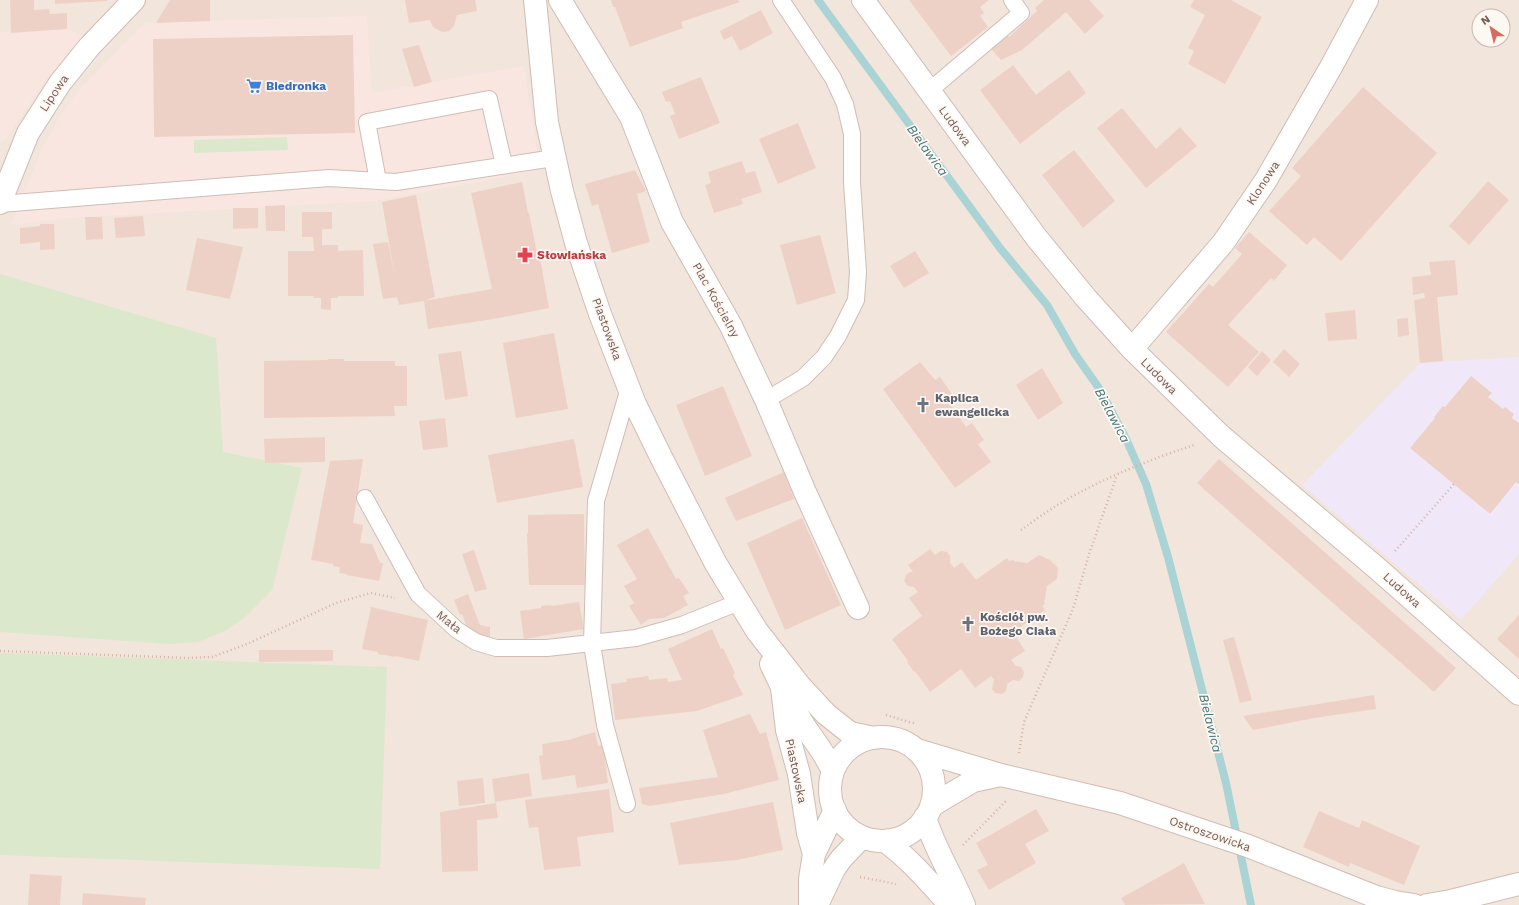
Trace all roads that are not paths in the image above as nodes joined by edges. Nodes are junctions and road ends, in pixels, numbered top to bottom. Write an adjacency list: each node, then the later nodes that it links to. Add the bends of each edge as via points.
1 (134, 0): 12 (street, Lipowa, via 89,47 60,83 28,133)
2 (535, 0): 9 (street, Piastowska, via 547,122)
3 (560, 0): 15 (street, Plac Kościelny, via 631,117 672,222 731,326)
4 (781, 0): 15 (lane, via 833,78 845,104 852,134 852,182 858,272 856,300 824,357 803,378)
5 (863, 0): 8 (street, Ludowa)
6 (1012, 0): 8 (lane, via 1021,13)
7 (1367, 0): 13 (street, Klonowa, via 1262,186 1223,243)
8 (929, 91): 13 (street, Ludowa, via 1036,237)
9 (554, 158): 10 (lane); 14 (street, Piastowska, via 576,243)
10 (504, 165): 11 (lane, via 396,182); 11 (lane, via 489,98 367,122)
11 (378, 181): 12 (lane, via 329,178)
12 (0, 204)
13 (1132, 349): 22 (street, Ludowa, via 1221,436 1379,570)
14 (629, 388): 17 (street, Piastowska, via 694,522); 20 (lane, via 596,501)
15 (766, 400): 18 (street, Plac Kościelny)
16 (365, 498): 20 (lane, Mała, via 418,594 457,630 476,642 496,648 547,648)
17 (739, 602): 19 (street, Piastowska); 20 (lane, Mała, via 682,625 651,634)
18 (858, 608)
19 (757, 631): 21 (street, Piastowska); 23 (street, Piastowska, via 800,686 826,714 850,733)
20 (592, 644): 27 (lane, via 605,725)
21 (782, 688): 25 (street, Piastowska); 32 (street, Piastowska, via 787,730 799,774 808,833)
22 (1519, 694)
23 (874, 738): 24 (street, via 889,737); 25 (street, via 848,749)
24 (917, 750): 26 (street, Ostroszowicka); 29 (street, via 927,762 932,776 934,792)
25 (833, 772): 28 (street, via 830,785)
26 (1008, 776): 29 (street, Ostroszowicka, via 974,781); 39 (street, Ostroszowicka, via 1120,803 1248,846 1376,897)
27 (627, 804)
28 (835, 810): 30 (street, via 846,826); 32 (street)
29 (928, 812): 31 (street, via 914,829 901,837); 38 (street, via 930,835)
30 (862, 837): 31 (street); 36 (street, via 834,869)
31 (885, 841): 37 (street, via 902,853)
32 (814, 854): 35 (street, via 810,879)
33 (1519, 884): 34 (street)
34 (1489, 898): 40 (street)
35 (810, 905)
36 (817, 905)
37 (950, 905)
38 (964, 905)
39 (1414, 905)
40 (1427, 905)

